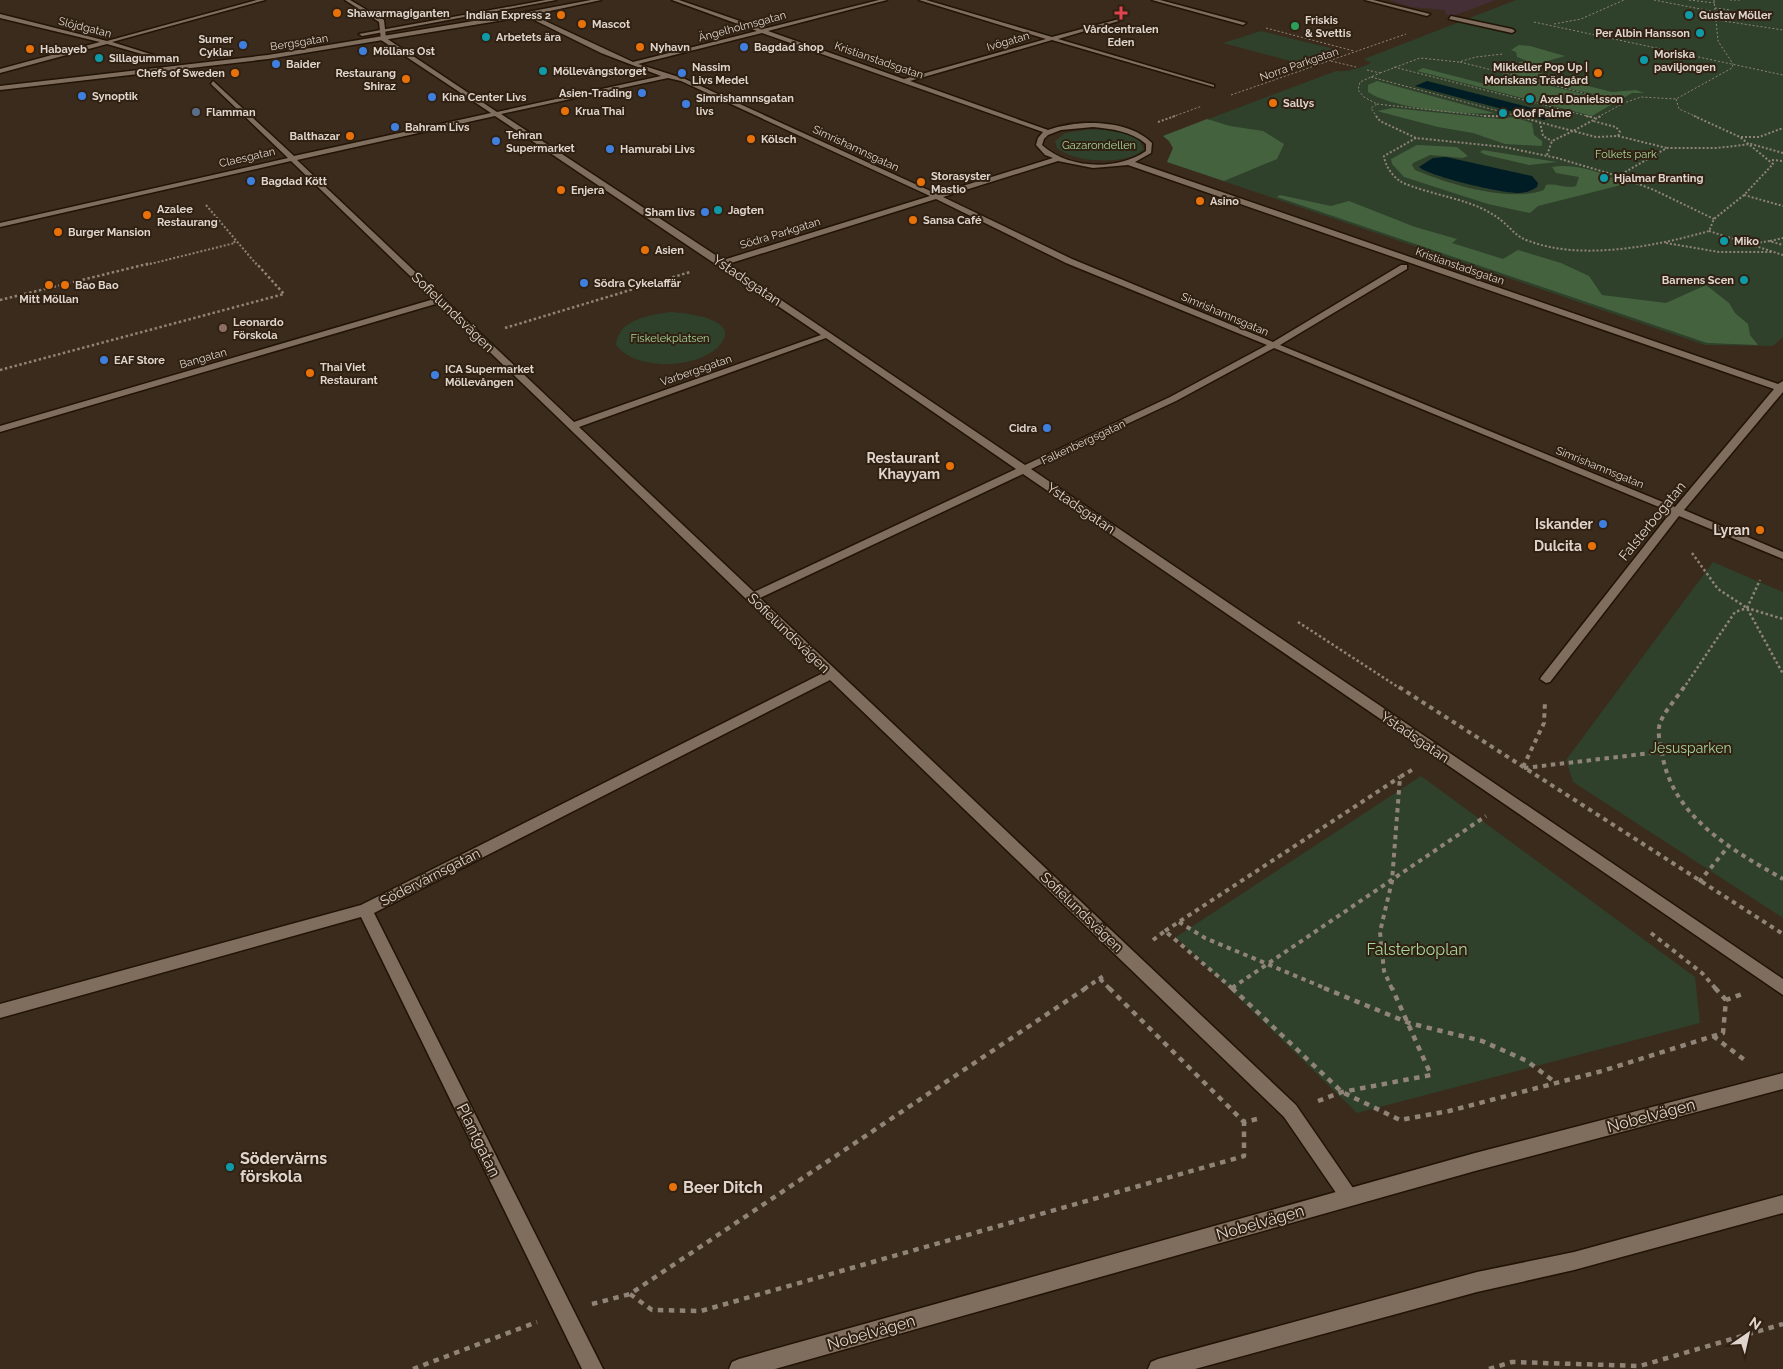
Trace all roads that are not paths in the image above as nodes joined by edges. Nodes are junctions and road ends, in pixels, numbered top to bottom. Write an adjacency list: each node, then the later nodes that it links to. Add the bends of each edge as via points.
1 (263, 0): 23 (street)
2 (347, 0): 16 (street, via 382,21)
3 (554, 0): 16 (street)
4 (599, 0): 10 (street, Bergsgatan)
5 (674, 0): 17 (street, Kristianstadsgatan)
6 (885, 0): 17 (street, Ängelholmsgatan)
7 (921, 0): 21 (street)
8 (1154, 0): 15 (street)
9 (1367, 0): 11 (street)
10 (526, 14): 20 (street, Bergsgatan); 25 (street)
11 (1427, 14)
12 (0, 16): 23 (street, Slöjdgatan)
13 (1451, 18): 18 (street)
14 (1117, 20): 21 (street, Ivögatan)
15 (1243, 23)
16 (383, 30): 19 (street); 20 (street)
17 (761, 30): 25 (street, Ängelholmsgatan); 30 (street, Kristianstadsgatan)
18 (1512, 31)
19 (353, 35)
20 (383, 39): 33 (street, Bergsgatan, via 204,66); 34 (street, Ystadsgatan, via 461,92)
21 (1052, 39): 30 (street, Ivögatan); 32 (street)
22 (325, 40): 27 (street, Bergsgatan, via 161,64)
23 (106, 42): 24 (street, Slöjdgatan); 26 (street); 29 (street, via 15,71)
24 (164, 60)
25 (633, 64): 28 (street)
26 (0, 71)
27 (40, 76)
28 (666, 76): 34 (street); 39 (street, Simrishamnsgatan, via 683,80)
29 (0, 79)
30 (904, 81): 35 (street, Kristianstadsgatan)
31 (213, 83): 36 (street, Sofielundsvägen)
32 (1212, 86)
33 (0, 88)
34 (500, 114): 36 (street, Claesgatan); 41 (street, Ystadsgatan)
35 (1049, 132): 37 (street, via 1042,136 1039,146); 38 (street, via 1087,126 1129,131 1145,139 1151,148 1146,156)
36 (292, 158): 40 (street, Claesgatan); 43 (street, Sofielundsvägen)
37 (1058, 159): 38 (street, via 1094,166); 39 (street, Södra Parkgatan)
38 (1130, 163): 46 (street, Kristianstadsgatan)
39 (937, 197): 41 (street, Södra Parkgatan); 45 (street, Simrishamnsgatan, via 1069,261)
40 (0, 225)
41 (722, 263): 44 (street, Ystadsgatan)
42 (1404, 267): 45 (street, Falkenbergsgatan)
43 (441, 300): 47 (street, Sofielundsvägen); 48 (street, Bangatan)
44 (828, 335): 47 (street, Varbergsgatan); 49 (street, Ystadsgatan)
45 (1272, 346): 49 (street, Falkenbergsgatan, via 1173,399); 50 (street, Simrishamnsgatan)
46 (1782, 387): 50 (street, Falsterbogatan)
47 (572, 426): 52 (street, Sofielundsvägen)
48 (0, 430)
49 (1024, 469): 52 (street, Falkenbergsgatan); 56 (street, Ystadsgatan)
50 (1679, 512): 51 (street, Simrishamnsgatan); 54 (street, Falsterbogatan, via 1655,538)
51 (1783, 556)
52 (752, 597): 53 (street, Sofielundsvägen)
53 (832, 674): 55 (street, Södervärnsgatan); 59 (street, Sofielundsvägen, via 1290,1111)
54 (1546, 679)
55 (365, 910): 57 (street, Södervärnsgatan); 61 (street, Plantgatan)
56 (1779, 985)
57 (0, 1011)
58 (1783, 1081): 59 (street, Nobelvägen)
59 (1349, 1197): 62 (street, Nobelvägen)
60 (1783, 1204): 63 (street, via 1574,1261 1477,1282)
61 (593, 1369)
62 (740, 1369)
63 (1158, 1369)

